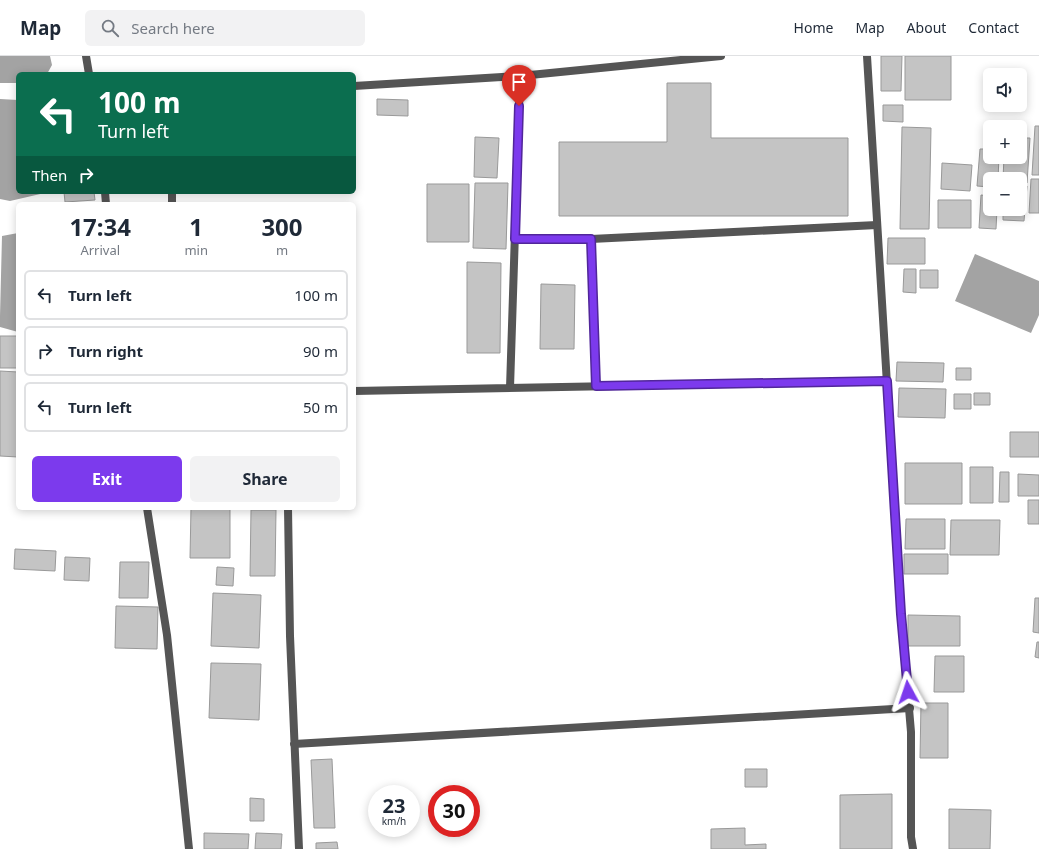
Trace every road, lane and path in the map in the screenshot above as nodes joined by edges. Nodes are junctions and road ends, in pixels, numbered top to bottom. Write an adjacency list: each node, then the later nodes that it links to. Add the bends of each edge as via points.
1 (86, 56): 4 (street)
2 (721, 56): 5 (street)
3 (867, 56): 7 (street)
4 (89, 72)
5 (520, 76): 6 (street); 8 (street)
6 (356, 86)
7 (877, 225): 9 (street); 10 (street)
8 (515, 239): 9 (street); 12 (street)
9 (591, 239): 11 (street)
10 (887, 381): 11 (street); 16 (street, via 901,614)
11 (596, 386): 12 (street)
12 (510, 388): 13 (street)
13 (356, 391)
14 (147, 510): 18 (street, via 167,635)
15 (288, 510): 17 (street)
16 (910, 708): 17 (street); 20 (street)
17 (294, 744): 19 (street)
18 (189, 849)
19 (299, 849)
20 (913, 849)

